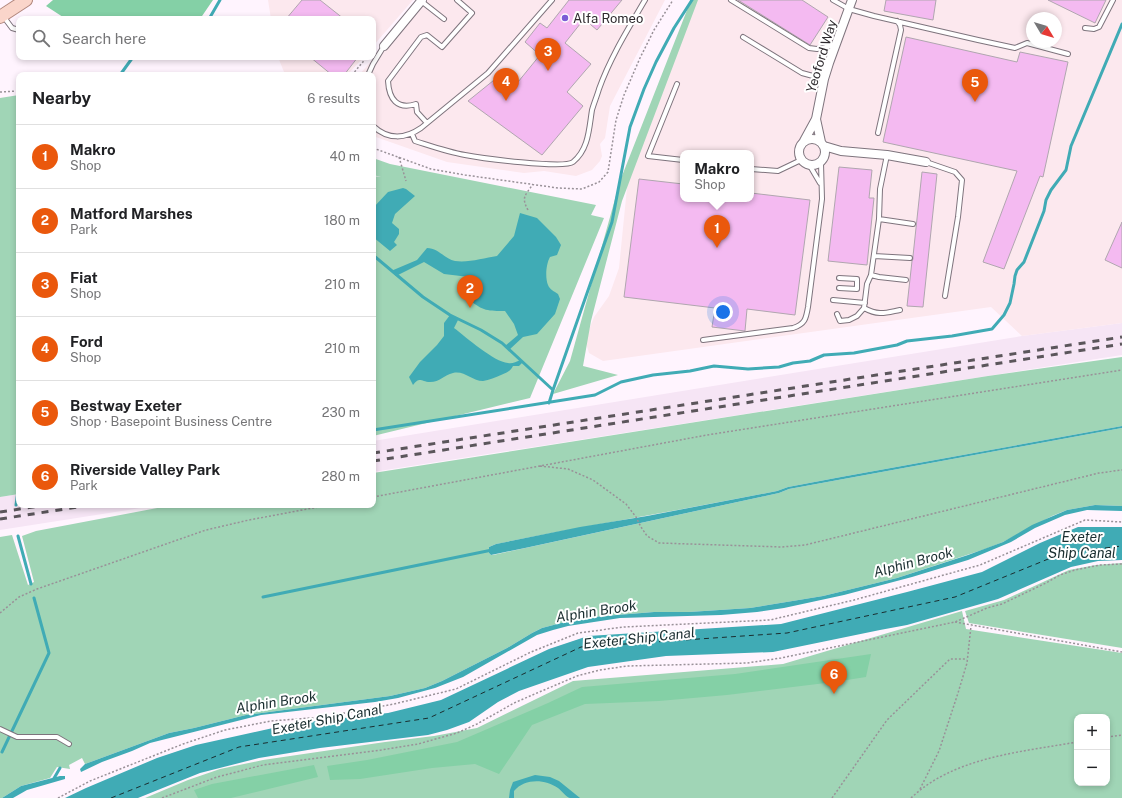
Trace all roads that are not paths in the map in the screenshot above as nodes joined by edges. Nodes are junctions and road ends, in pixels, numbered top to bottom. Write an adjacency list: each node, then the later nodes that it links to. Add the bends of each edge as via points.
1 (26, 0): 11 (main road)
2 (421, 0): 12 (lane); 18 (street)
3 (457, 0): 26 (lane, via 472,13 458,30 442,47 427,35 421,37 388,81 390,95 395,101 405,106 416,104 417,112)
4 (552, 0): 26 (lane, via 488,73)
5 (644, 0): 29 (lane, via 620,41 602,80 584,150 571,164 463,155 415,141)
6 (731, 0): 17 (lane, via 809,48)
7 (833, 0): 10 (lane)
8 (852, 0): 10 (street, Yeoford Way)
9 (1113, 0): 14 (lane, via 1099,27)
10 (849, 9): 13 (lane); 17 (street, Yeoford Way)
11 (1, 16): 15 (lane)
12 (444, 19)
13 (897, 21): 19 (lane, via 1015,48 1027,43); 28 (lane, via 901,30)
14 (1085, 28)
15 (16, 29)
16 (743, 37): 23 (lane, via 802,73)
17 (835, 45): 23 (street, Yeoford Way)
18 (384, 46): 20 (lane)
19 (1068, 54)
20 (376, 59)
21 (375, 60): 22 (lane)
22 (369, 72)
23 (824, 79): 25 (street, Yeoford Way)
24 (677, 84): 34 (lane, via 648,156)
25 (816, 119): 30 (street); 31 (street)
26 (427, 124): 29 (lane)
27 (376, 129): 29 (lane, via 387,134)
28 (878, 133)
29 (412, 134)
30 (804, 141): 31 (street, via 813,139); 35 (street, via 798,152)
31 (823, 144): 32 (street); 36 (street, via 826,154)
32 (841, 151): 33 (street); 36 (street, via 832,153)
33 (887, 155): 37 (street); 41 (lane, via 880,189)
34 (680, 160)
35 (801, 160): 38 (street); 39 (lane, via 778,171)
36 (823, 160): 38 (street, via 817,165); 40 (lane)
37 (926, 162): 51 (lane, via 956,172 962,180)
38 (810, 166): 40 (lane)
39 (754, 169)
40 (821, 184): 57 (lane, via 822,199 808,307 806,318 801,325)
41 (879, 220): 42 (lane); 43 (lane)
42 (913, 224)
43 (874, 256): 44 (lane); 45 (lane)
44 (910, 258)
45 (871, 275): 47 (lane); 49 (lane)
46 (839, 278): 48 (lane, via 858,279)
47 (906, 280)
48 (857, 284): 49 (lane); 50 (lane, via 857,288)
49 (866, 284): 53 (lane)
50 (839, 288)
51 (945, 296)
52 (833, 300): 53 (lane)
53 (865, 303): 54 (lane)
54 (864, 308): 55 (lane, via 878,314); 56 (lane, via 849,320 840,321)
55 (900, 310)
56 (837, 314)
57 (703, 340)
58 (0, 729): 59 (lane, via 14,736 57,737)
59 (69, 744)

